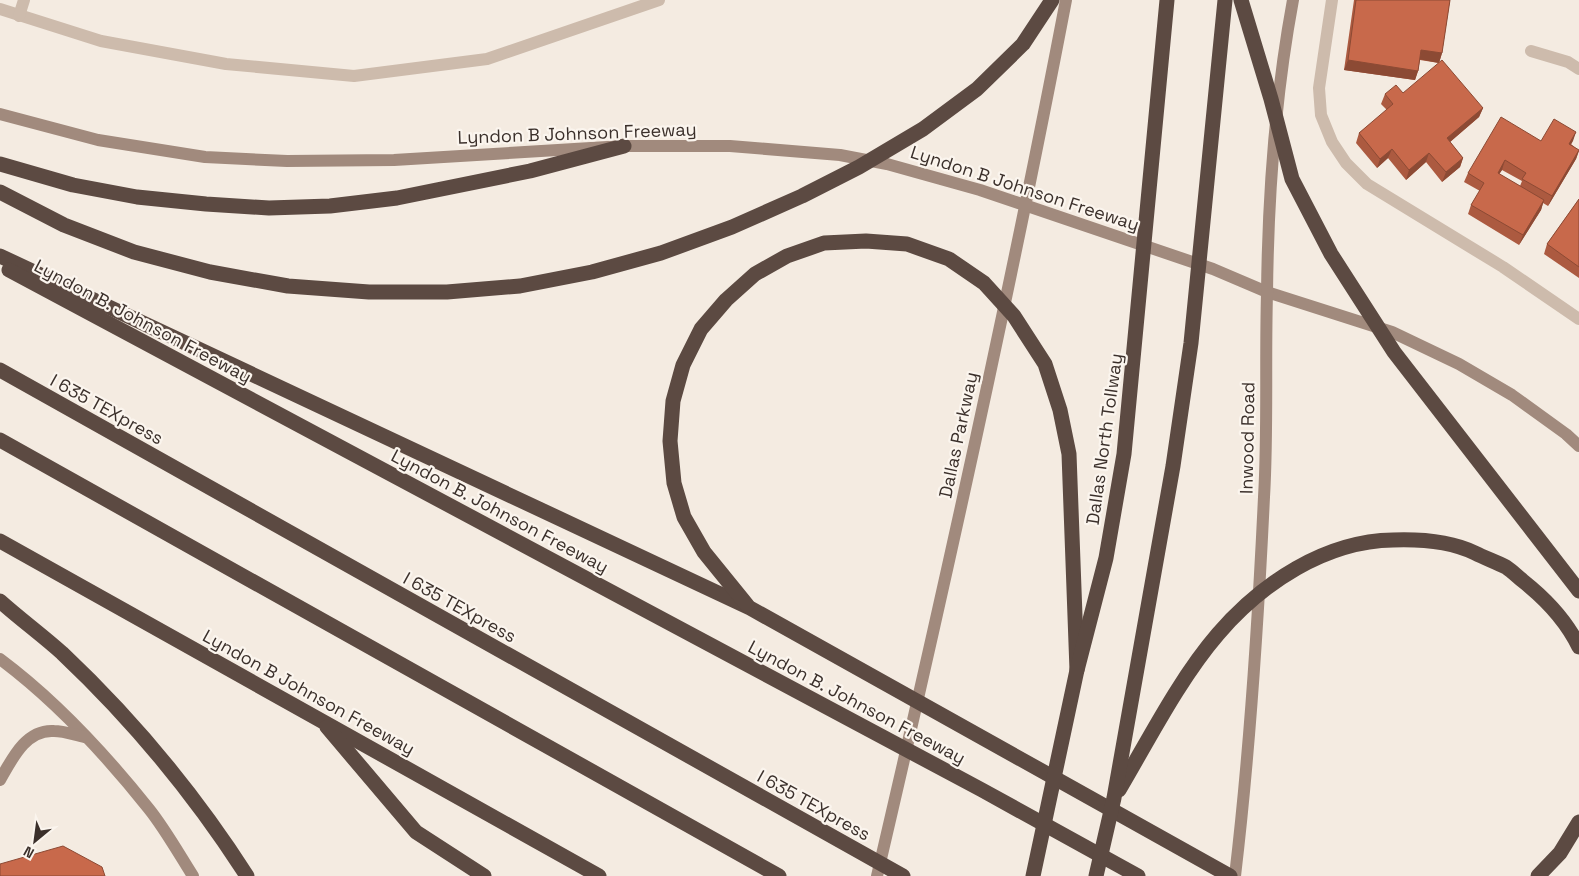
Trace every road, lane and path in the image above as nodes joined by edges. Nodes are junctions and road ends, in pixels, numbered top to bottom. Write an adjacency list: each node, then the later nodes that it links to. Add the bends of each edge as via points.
1 (24, 0): 11 (street)
2 (659, 0): 11 (street, via 487,59 354,76 226,64 101,41)
3 (1052, 0): 17 (highway, via 1023,44 977,89 923,129 860,167 732,227 670,250 592,272 520,286 447,292 369,292 288,286 210,272 134,252 64,225)
4 (1066, 0): 18 (main road, Dallas Parkway)
5 (1168, 0): 32 (highway, Dallas North Tollway, via 1124,454 1106,558)
6 (1225, 0): 36 (highway, via 1191,343 1173,466)
7 (1241, 0): 27 (highway, via 1292,180 1331,254 1394,352)
8 (1293, 0): 21 (main road, Inwood Road, via 1278,93)
9 (1332, 0): 22 (street, via 1319,88 1320,115 1346,163 1367,184 1503,267)
10 (0, 9): 11 (street)
11 (20, 16)
12 (1531, 52): 13 (street, via 1568,62)
13 (1579, 69)
14 (0, 114): 15 (main road, Lyndon B Johnson Freeway, via 98,140 214,157 287,161 394,160)
15 (628, 146): 16 (highway, via 530,171 397,198 330,206 269,208 137,197 73,185); 18 (main road, Lyndon B Johnson Freeway, via 730,146 840,155 888,164)
16 (0, 164)
17 (0, 192)
18 (1026, 205): 21 (main road, Lyndon B Johnson Freeway, via 1213,269); 43 (main road, Dallas Parkway, via 930,651)
19 (0, 256): 29 (highway)
20 (0, 266): 47 (highway, Lyndon B. Johnson Freeway)
21 (1266, 292): 25 (main road, Lyndon B Johnson Freeway, via 1392,332 1459,364 1512,395); 49 (main road, Inwood Road, via 1264,497)
22 (1579, 319)
23 (0, 370): 44 (highway, I 635 TEXpress)
24 (0, 440): 42 (highway)
25 (1579, 446)
26 (0, 540): 33 (highway, Lyndon B Johnson Freeway)
27 (1579, 591)
28 (0, 602): 39 (highway, via 61,652 128,721 196,803)
29 (750, 608): 32 (highway, via 704,552 684,517 674,483 670,441 673,401 683,365 701,329 726,300 755,274 787,256 824,242 907,244 948,259 984,283 1014,316 1045,364 1060,410 1069,454); 48 (highway)
30 (1579, 647): 36 (highway, via 1571,630 1543,597 1507,568 1464,548 1419,539 1376,540 1336,549 1295,568 1251,601 1218,634 1188,674)
31 (0, 659): 34 (main road, via 55,706)
32 (1077, 670): 45 (highway, Dallas North Tollway)
33 (321, 720): 40 (highway, via 416,832); 41 (highway, Lyndon B Johnson Freeway)
34 (85, 737): 35 (main road, via 53,730 33,735 13,756); 38 (main road, via 150,810)
35 (0, 780)
36 (1114, 798): 46 (highway)
37 (1579, 822): 50 (highway, via 1560,853)
38 (193, 876)
39 (246, 876)
40 (484, 876)
41 (599, 876)
42 (779, 876)
43 (877, 876)
44 (902, 876)
45 (1033, 876)
46 (1096, 876)
47 (1138, 876)
48 (1230, 876)
49 (1235, 876)
50 (1538, 876)

